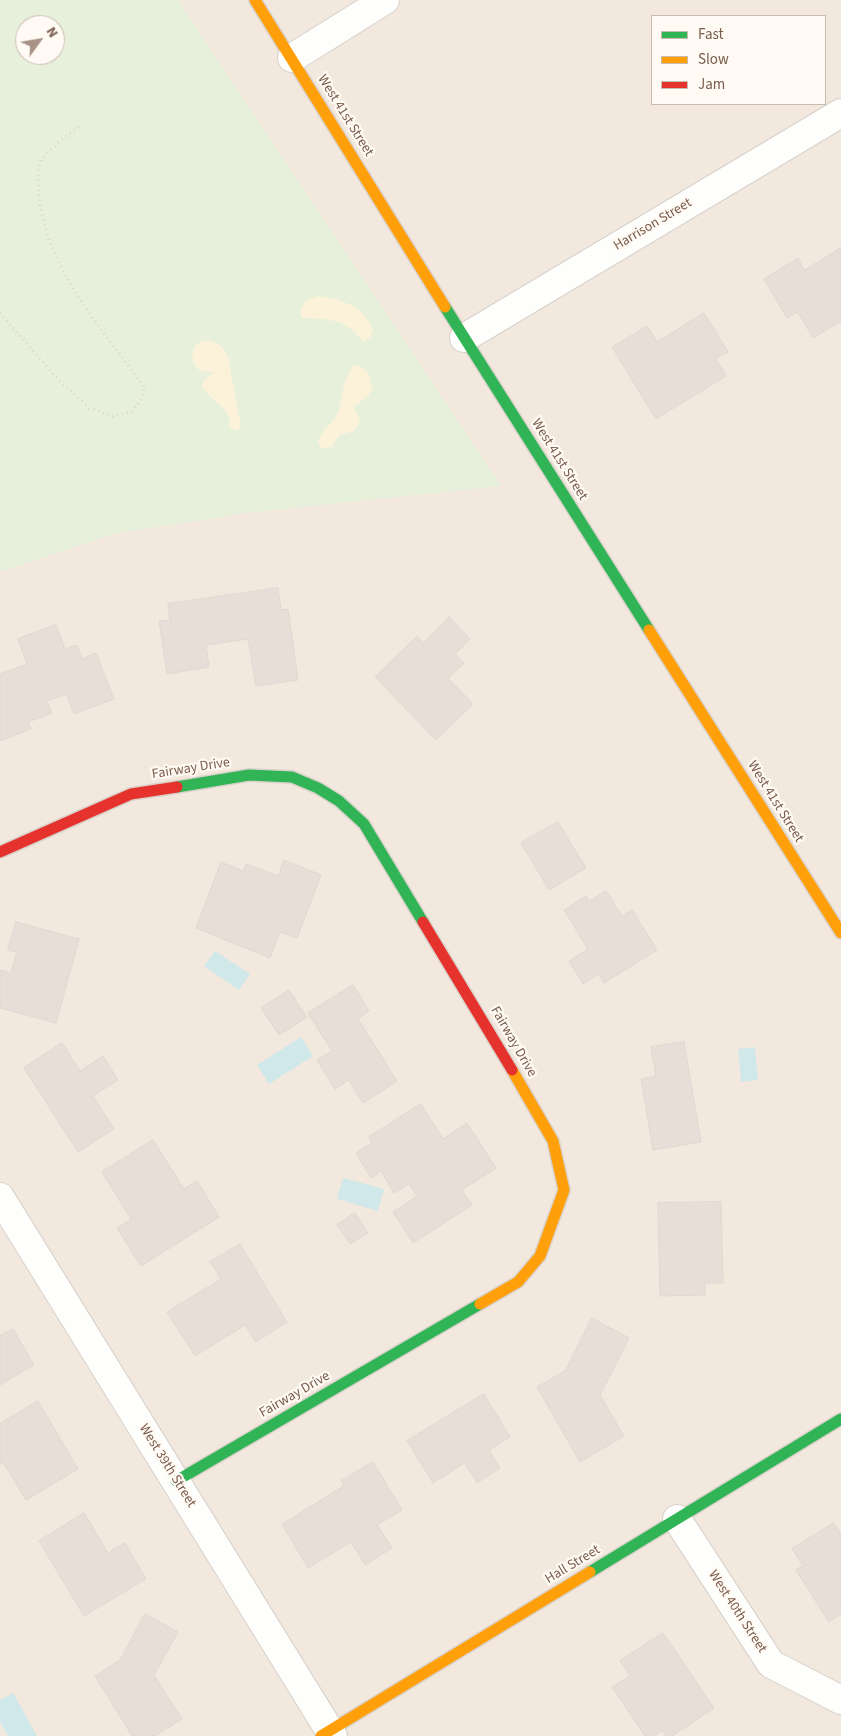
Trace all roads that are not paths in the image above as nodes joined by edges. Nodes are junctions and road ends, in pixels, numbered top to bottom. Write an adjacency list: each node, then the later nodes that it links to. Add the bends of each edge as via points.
1 (255, 0): 3 (street, West 41st Street)
2 (385, 0): 3 (street)
3 (292, 58): 5 (street, West 41st Street)
4 (841, 113): 5 (street, Harrison Street)
5 (464, 338): 7 (street, West 41st Street)
6 (0, 852): 10 (street, Fairway Drive, via 131,794 249,775 292,777 318,788 339,801 364,824 553,1140 564,1190 540,1256 518,1282)
7 (841, 933)
8 (0, 1197): 10 (street, West 39th Street)
9 (841, 1419): 11 (street, Hall Street)
10 (176, 1482): 13 (street, West 39th Street)
11 (677, 1519): 12 (street, West 40th Street, via 770,1664); 13 (street, Hall Street)
12 (841, 1700)
13 (328, 1734)

